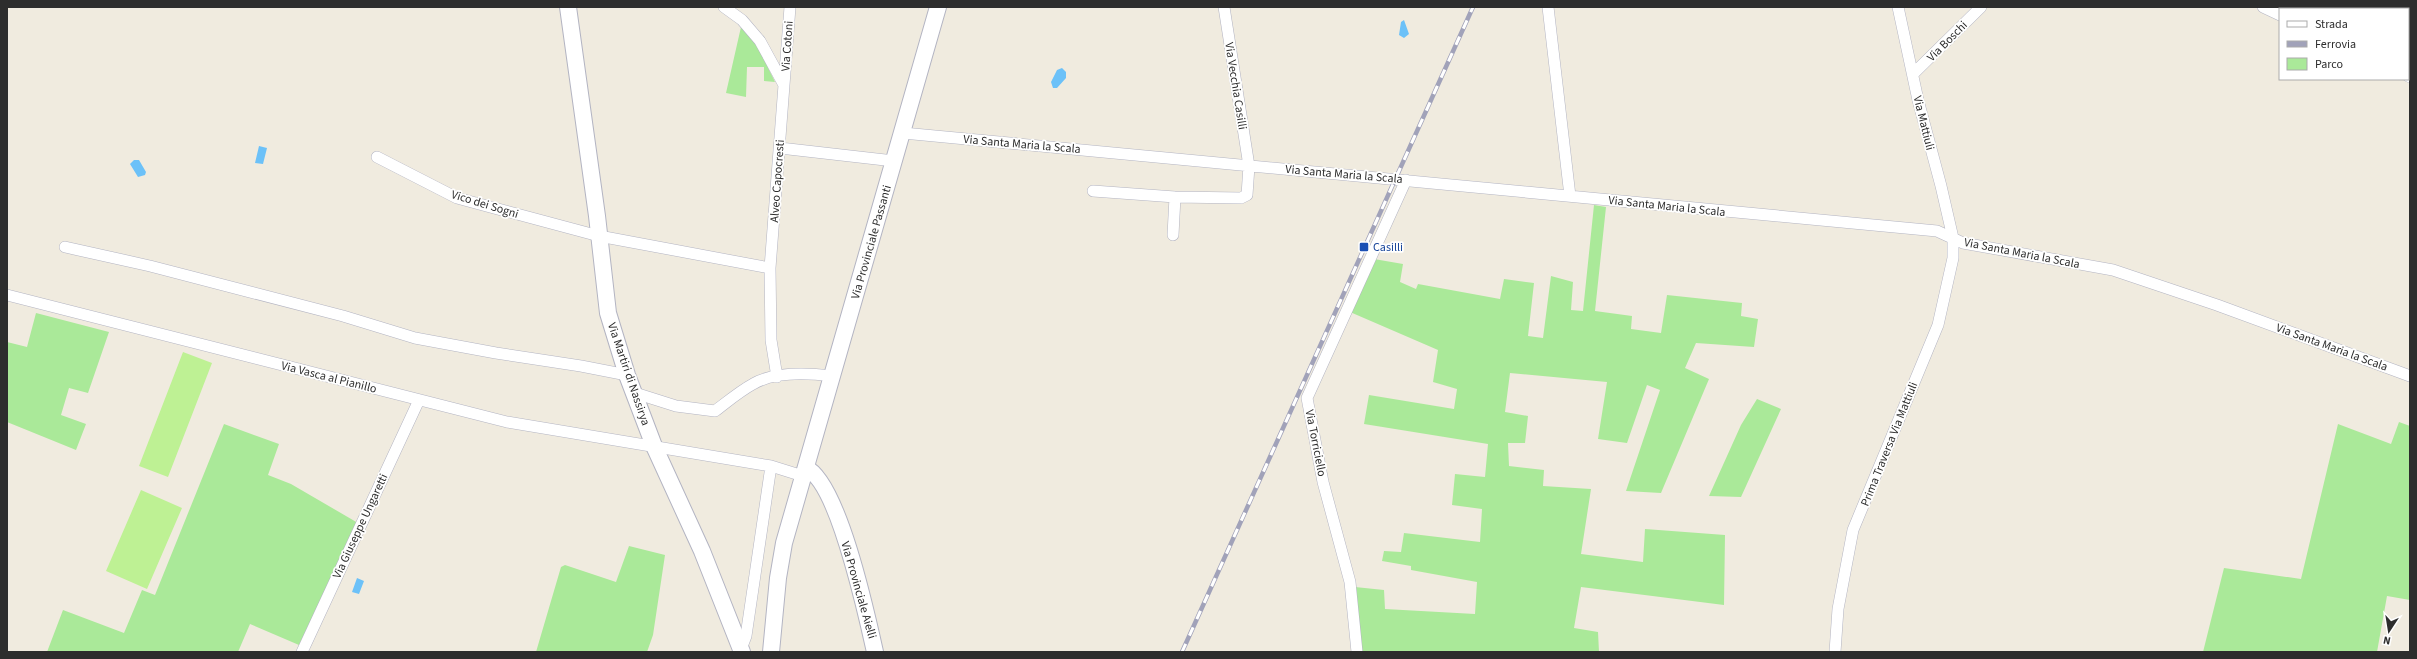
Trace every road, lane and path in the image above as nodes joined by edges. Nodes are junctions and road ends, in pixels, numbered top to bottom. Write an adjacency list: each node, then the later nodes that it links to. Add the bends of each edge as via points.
1 (568, 7): 23 (street, Via Martiri di Nassirya)
2 (724, 7): 12 (street, via 742,20 760,40)
3 (790, 7): 12 (street, Via Cotoni)
4 (938, 7): 13 (street, Via Provinciale Passanti)
5 (1224, 7): 17 (street, Via Vecchia Casilli)
6 (1548, 7): 20 (street)
7 (1898, 7): 11 (street, Via Mattiuli)
8 (1981, 7): 11 (street, Via Boschi)
9 (2263, 7): 10 (street)
10 (2279, 15)
11 (1912, 74): 24 (street, Via Mattiuli)
12 (784, 85): 14 (street, Alveo Capocresti)
13 (902, 134): 16 (street, Via Provinciale Passanti); 17 (street, Via Santa Maria la Scala)
14 (780, 148): 16 (street); 26 (street, Alveo Capocresti)
15 (377, 157): 23 (street, Vico dei Sogni, via 457,198)
16 (894, 161): 29 (street, Via Provinciale Passanti)
17 (1249, 166): 18 (street, Via Santa Maria la Scala); 21 (street, Via Vecchia Casilli, via 1249,189 1247,195 1241,198)
18 (1406, 180): 20 (street, Via Santa Maria la Scala); 41 (street, Via Torriciello, via 1307,398 1323,482 1350,582)
19 (1093, 191): 21 (street, Via Vecchia Casilli)
20 (1570, 196): 24 (street, Via Santa Maria la Scala, via 1937,231)
21 (1175, 197): 22 (street)
22 (1173, 235)
23 (599, 236): 26 (street, Vico dei Sogni); 28 (street, Via Martiri di Nassirya, via 608,313)
24 (1953, 238): 30 (street, Via Santa Maria la Scala, via 1963,243 2113,270); 42 (street, Prima Traversa Via Mattiuli, via 1953,258 1938,325 1849,545 1838,609)
25 (65, 247): 28 (street, via 336,314 416,338)
26 (770, 268): 31 (street, Alveo Capocresti, via 771,340)
27 (7, 295): 33 (street, Via Vasca al Pianillo)
28 (626, 376): 32 (street, Via Martiri di Nassirya)
29 (832, 376): 31 (street, via 812,374); 36 (street, Via Provinciale Passanti)
30 (2410, 376)
31 (777, 377): 32 (street, via 753,384 715,411 676,406)
32 (635, 393): 34 (street, Via Martiri di Nassirya)
33 (419, 400): 34 (street, Via Vasca al Pianillo, via 507,422); 38 (street, Via Giuseppe Ungaretti)
34 (654, 446): 35 (street, Via Vasca al Pianillo); 37 (street, Via Martiri di Nassirya, via 702,551)
35 (771, 466): 36 (street, Via Vasca al Pianillo); 37 (street, via 746,636)
36 (804, 472): 39 (street, Via Provinciale Passanti, via 784,543); 40 (street, Via Provinciale Aielli, via 813,471 822,484 850,552)
37 (741, 650)
38 (302, 652)
39 (771, 652)
40 (876, 652)
41 (1357, 652)
42 (1835, 652)

